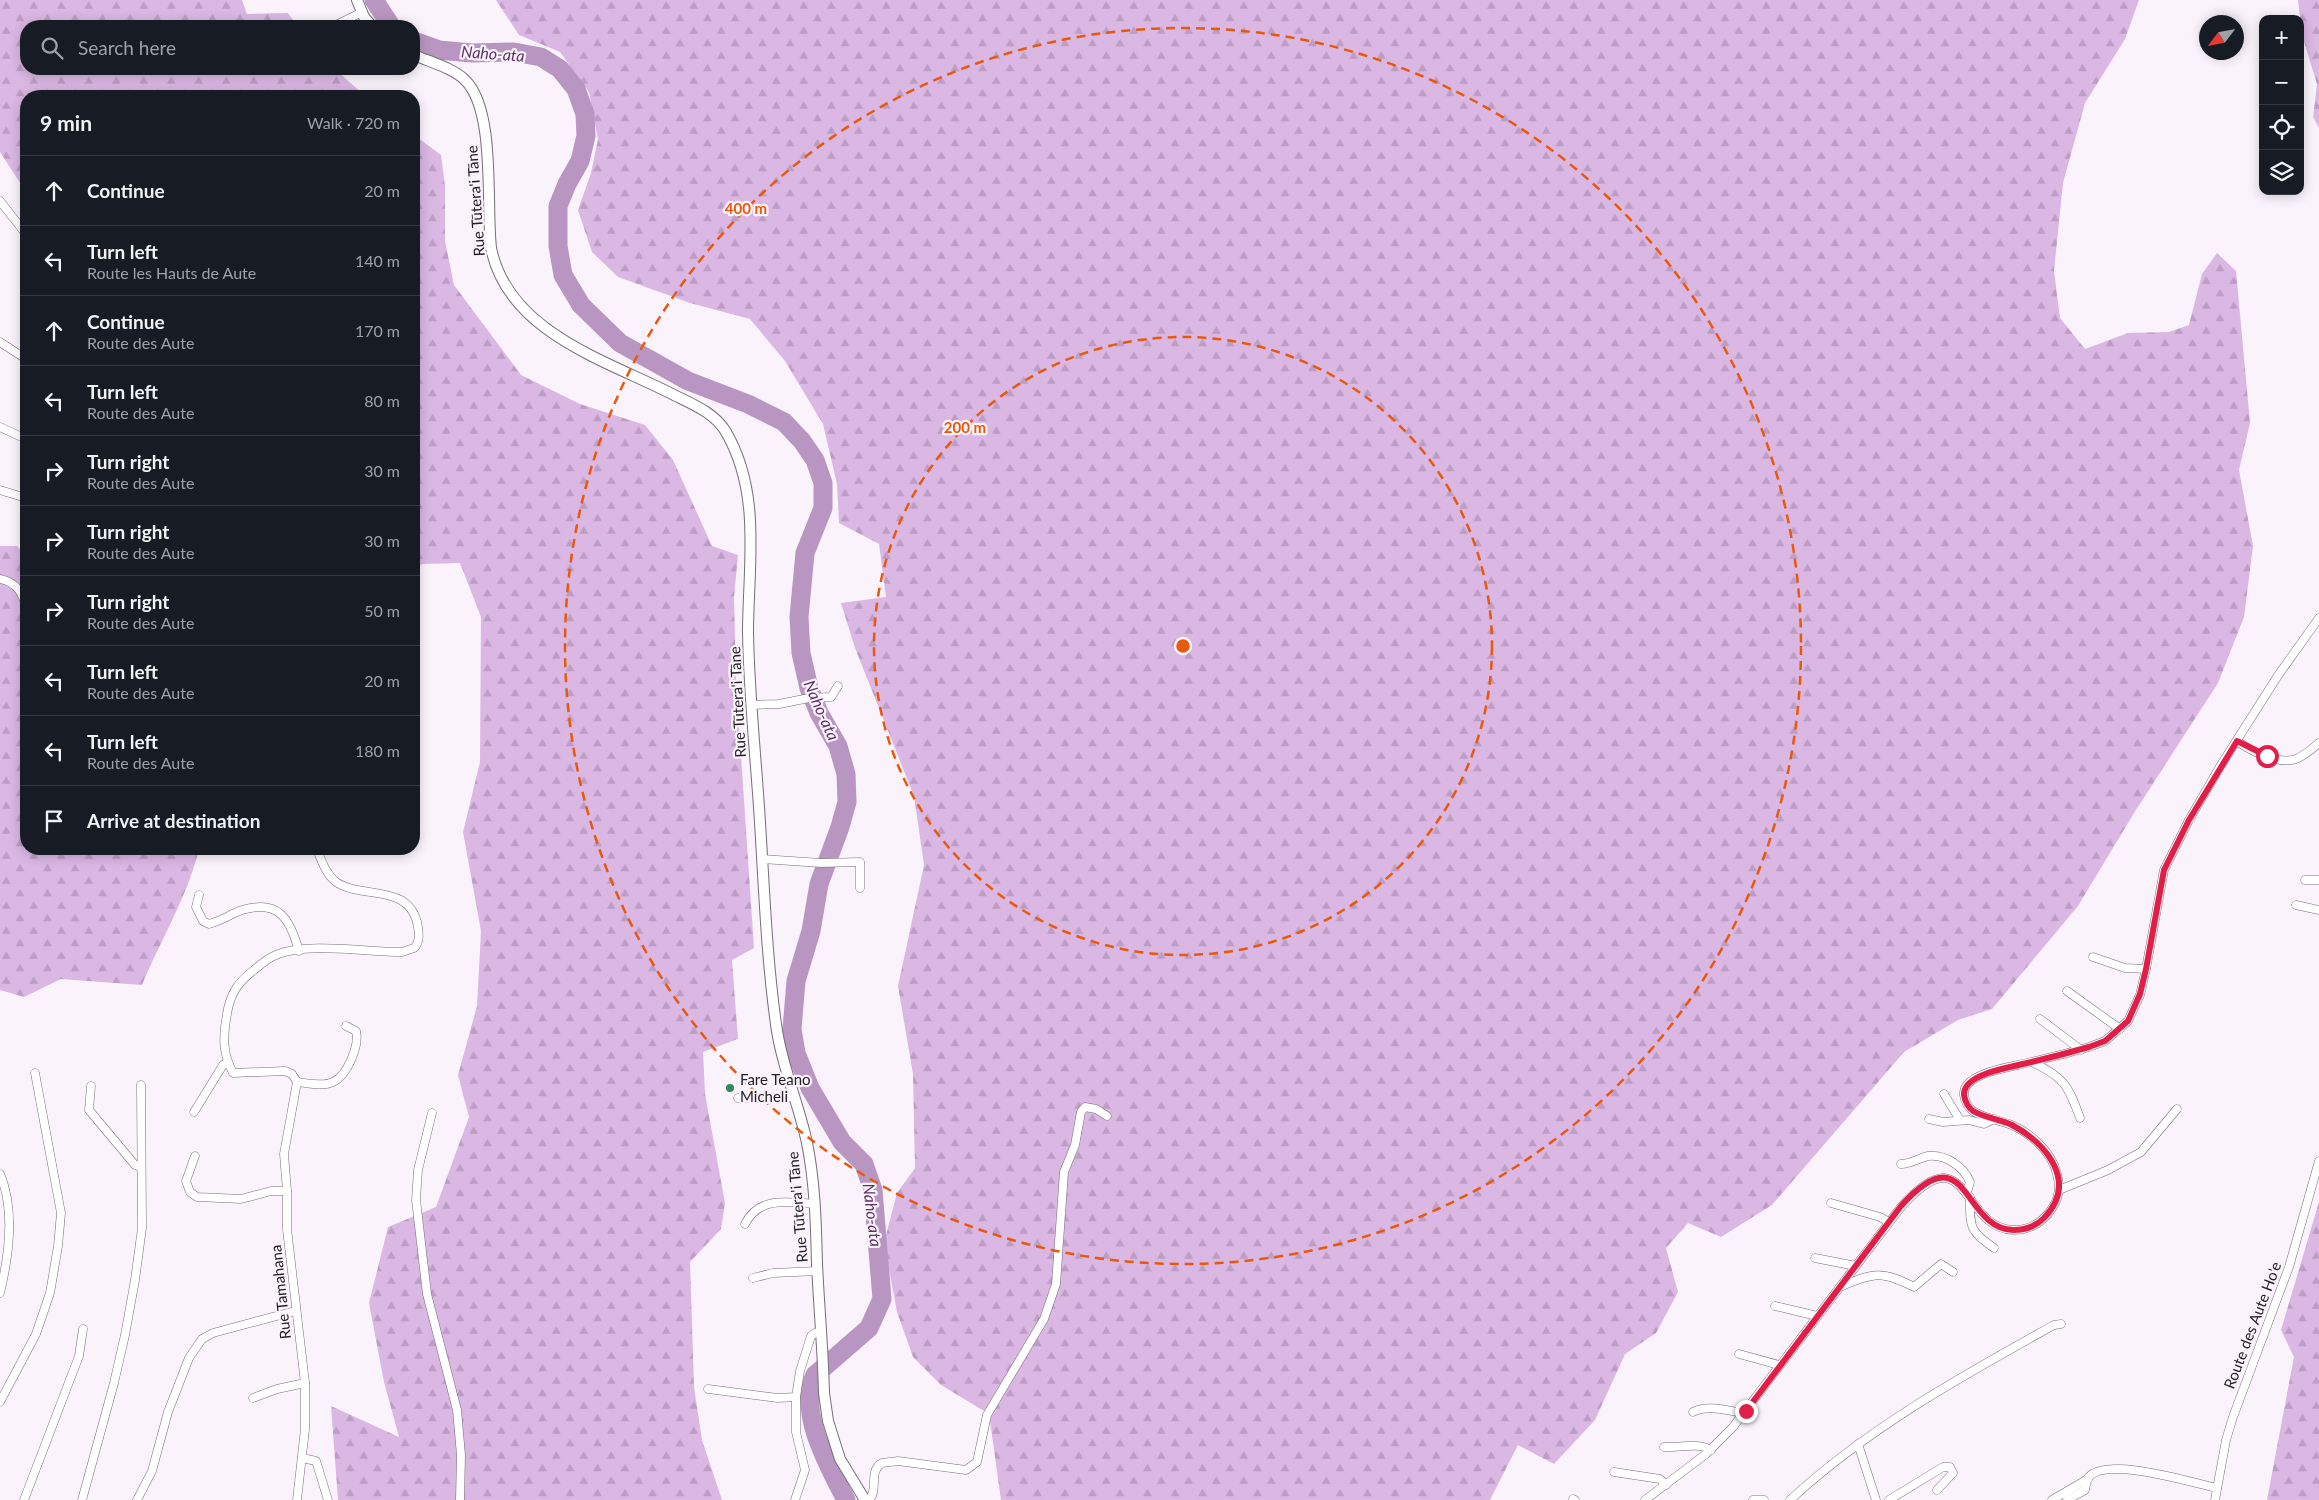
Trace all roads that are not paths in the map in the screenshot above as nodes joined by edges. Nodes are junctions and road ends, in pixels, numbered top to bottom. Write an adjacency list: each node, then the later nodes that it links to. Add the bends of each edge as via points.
1 (357, 0): 2 (street)
2 (362, 12): 3 (street); 4 (street)
3 (346, 20)
4 (368, 20)
5 (420, 58): 18 (street, Rue Tūtera'i Tāne, via 464,78 478,96 486,136 491,248 494,263 517,301 566,343 691,404 712,416 725,430 742,470 749,509)
6 (0, 201): 7 (street)
7 (20, 226)
8 (0, 342): 9 (street)
9 (20, 355)
10 (0, 427): 11 (street)
11 (20, 436)
12 (0, 490): 13 (street)
13 (20, 496)
14 (0, 579): 15 (street, via 14,584)
15 (20, 591)
16 (2319, 618): 19 (street)
17 (838, 686): 18 (street, via 831,697)
18 (751, 705): 22 (street, Rue Tūtera'i Tāne)
19 (2237, 741): 20 (street, via 2267,756 2286,761 2298,758); 31 (street, via 2189,820 2164,870)
20 (2319, 744)
21 (320, 855): 29 (street, via 336,882 392,896 406,903 416,919 419,939 414,948 402,952)
22 (762, 859): 25 (street, via 860,862); 44 (street, Rue Tūtera'i Tāne, via 778,1034)
23 (2305, 880): 24 (street)
24 (2319, 880)
25 (860, 888)
26 (199, 895): 29 (street, via 196,907 203,921 209,924 258,906 273,909 286,918)
27 (2296, 905): 28 (street)
28 (2316, 909)
29 (299, 950): 38 (street, via 274,956 250,973 234,990 224,1031)
30 (2093, 956): 31 (street, via 2126,968)
31 (2146, 969): 35 (street, via 2140,994 2128,1021)
32 (2067, 991): 35 (street)
33 (2040, 1019): 36 (street)
34 (346, 1026): 40 (street, via 356,1031 357,1039 341,1075 326,1084)
35 (2120, 1029): 36 (street, via 2105,1041)
36 (2080, 1050): 37 (street)
37 (2032, 1062): 50 (street, via 2059,1077); 52 (street, via 1989,1073 1967,1084 1964,1092 1968,1105 1973,1111)
38 (227, 1063): 40 (street, via 233,1073 284,1071 292,1074); 47 (street)
39 (35, 1074): 87 (street, via 61,1213 58,1246 50,1293 38,1326)
40 (297, 1082): 60 (street, Rue Tamahana, via 284,1154)
41 (141, 1085): 57 (street)
42 (91, 1086): 57 (street, via 89,1110 135,1165)
43 (1944, 1094): 53 (street)
44 (793, 1097): 45 (street); 63 (street, Rue Tūtera'i Tāne, via 807,1142)
45 (738, 1098)
46 (2177, 1109): 59 (street, via 2141,1152)
47 (194, 1112)
48 (432, 1113): 104 (street, via 418,1170 416,1200 427,1294 457,1410)
49 (1108, 1116): 107 (street, via 1085,1107 1082,1112 1075,1145 1064,1172 1056,1284 1044,1320 987,1416 978,1462 966,1470 898,1461 882,1463 876,1469 873,1496)
50 (2080, 1118)
51 (1929, 1119): 53 (street, via 1943,1122)
52 (1994, 1119): 53 (street, via 1987,1124); 59 (street, via 2012,1125 2044,1149 2056,1170)
53 (1960, 1120)
54 (195, 1156): 60 (street, via 186,1181 190,1192 197,1197 241,1199 271,1191)
55 (2319, 1161): 97 (street, Route des Aute Ho'e, via 2286,1276 2233,1417)
56 (1901, 1164): 61 (street, via 1928,1156 1951,1161 1967,1175 1970,1182)
57 (141, 1167): 100 (street, via 142,1228 126,1336)
58 (0, 1174): 71 (street, via 6,1187 8,1223)
59 (2059, 1190): 61 (street, via 2052,1208 2042,1220 2020,1230 2008,1230 1986,1219)
60 (288, 1191): 76 (street, Rue Tamahana, via 287,1229)
61 (1968, 1194): 64 (street, via 1957,1182 1928,1181 1914,1192); 66 (street, via 1972,1230)
62 (1831, 1203): 64 (street)
63 (815, 1204): 65 (street, via 771,1203 751,1212); 69 (street, Rue Tūtera'i Tāne)
64 (1889, 1222): 68 (street)
65 (745, 1224)
66 (1994, 1248)
67 (1815, 1258): 68 (street)
68 (1856, 1266): 73 (street)
69 (818, 1271): 72 (street, via 773,1273); 80 (street, Rue Tūtera'i Tāne)
70 (1953, 1272): 73 (street, via 1941,1264 1914,1288 1886,1275 1875,1274)
71 (2, 1274): 74 (street)
72 (752, 1278)
73 (1840, 1286): 77 (street)
74 (0, 1292)
75 (1775, 1306): 77 (street)
76 (295, 1311): 83 (street, Rue Tamahana); 101 (street, via 205,1336 199,1341 168,1412 152,1471)
77 (1817, 1316): 82 (street)
78 (2061, 1324): 90 (street, via 1969,1371)
79 (83, 1329): 99 (street, via 78,1356)
80 (822, 1331): 85 (street, via 811,1336); 106 (street, Rue Tūtera'i Tāne, via 828,1421 840,1459)
81 (1739, 1354): 82 (street)
82 (1780, 1365): 89 (street)
83 (305, 1384): 86 (street); 93 (street, Rue Tamahana)
84 (708, 1389): 85 (street, via 778,1398)
85 (796, 1397): 105 (street, via 796,1432 805,1470)
86 (252, 1398)
87 (0, 1402)
88 (1693, 1412): 89 (street, via 1710,1408)
89 (1744, 1413): 92 (street)
90 (1858, 1444): 111 (street); 112 (street)
91 (1664, 1447): 92 (street, via 1702,1446)
92 (1711, 1450): 96 (street)
93 (302, 1458): 102 (street, Rue Tamahana); 103 (street, via 316,1460)
94 (1614, 1472): 96 (street, via 1660,1479)
95 (2088, 1479): 97 (street, via 2116,1468 2133,1469); 114 (street); 115 (street, via 2084,1490)
96 (1666, 1485): 108 (street)
97 (2217, 1488): 116 (street, Route des Aute Ho'e)
98 (1938, 1490): 113 (street, via 1953,1473 1950,1467)
99 (24, 1500)
100 (82, 1500)
101 (137, 1500)
102 (297, 1500)
103 (328, 1500)
104 (460, 1500)
105 (795, 1500)
106 (865, 1500)
107 (869, 1500)
108 (1645, 1500)
109 (1753, 1500): 110 (street)
110 (1764, 1500)
111 (1790, 1500)
112 (1876, 1500)
113 (1889, 1500)
114 (2052, 1500)
115 (2066, 1500)
116 (2215, 1500)

